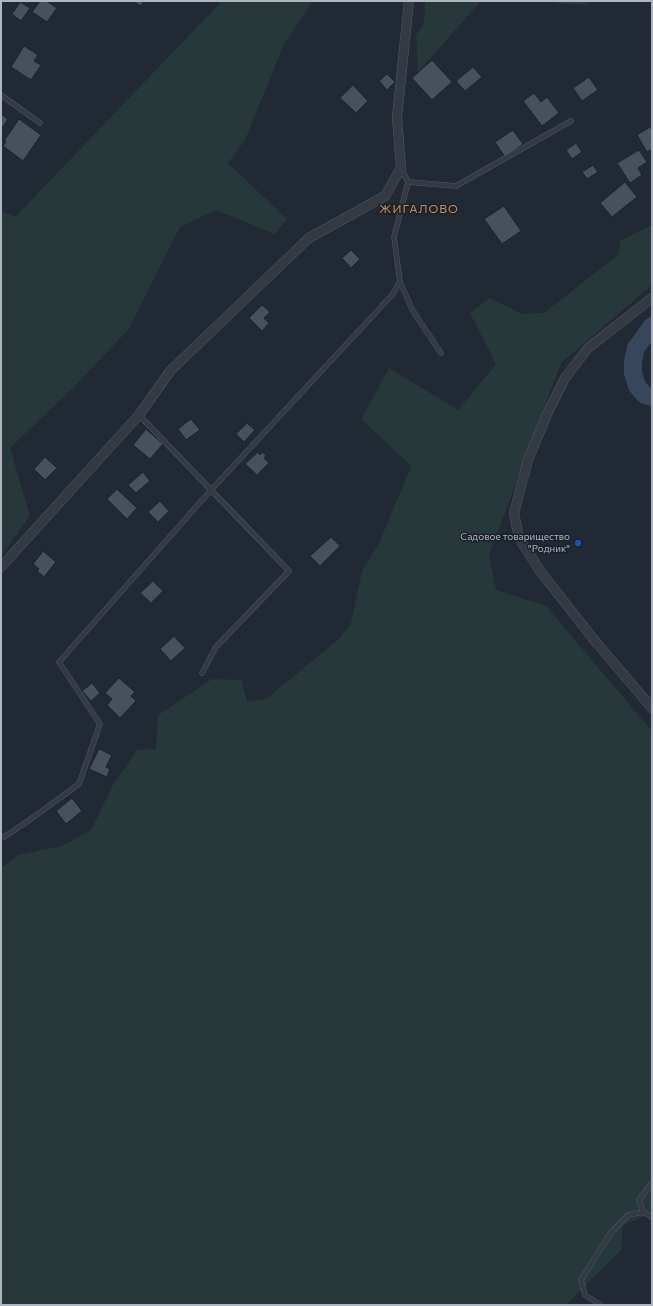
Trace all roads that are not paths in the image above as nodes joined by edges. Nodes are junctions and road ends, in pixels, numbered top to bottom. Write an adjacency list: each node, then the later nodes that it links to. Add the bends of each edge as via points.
1 (409, 1): 5 (street, via 397,117)
2 (1, 94): 4 (lane)
3 (571, 121): 6 (lane, via 456,186)
4 (40, 123)
5 (401, 168): 6 (lane); 10 (street, via 385,196 309,238 170,370)
6 (408, 182): 7 (lane, via 394,237)
7 (400, 282): 9 (lane, via 413,311); 11 (lane, via 392,295)
8 (652, 298): 14 (street, via 588,348 565,378 528,460 514,513 519,538 540,571)
9 (441, 353)
10 (139, 415): 11 (lane); 12 (street)
11 (211, 490): 13 (lane, via 288,571 216,647); 15 (lane, via 59,662 100,724 79,784 28,821 4,837)
12 (1, 567)
13 (202, 673)
14 (652, 708)
15 (1, 836)
16 (652, 1183): 17 (lane, via 639,1200)
17 (643, 1212): 18 (lane); 19 (lane, via 628,1215 610,1234 581,1280 585,1295)
18 (652, 1217)
19 (601, 1305)

